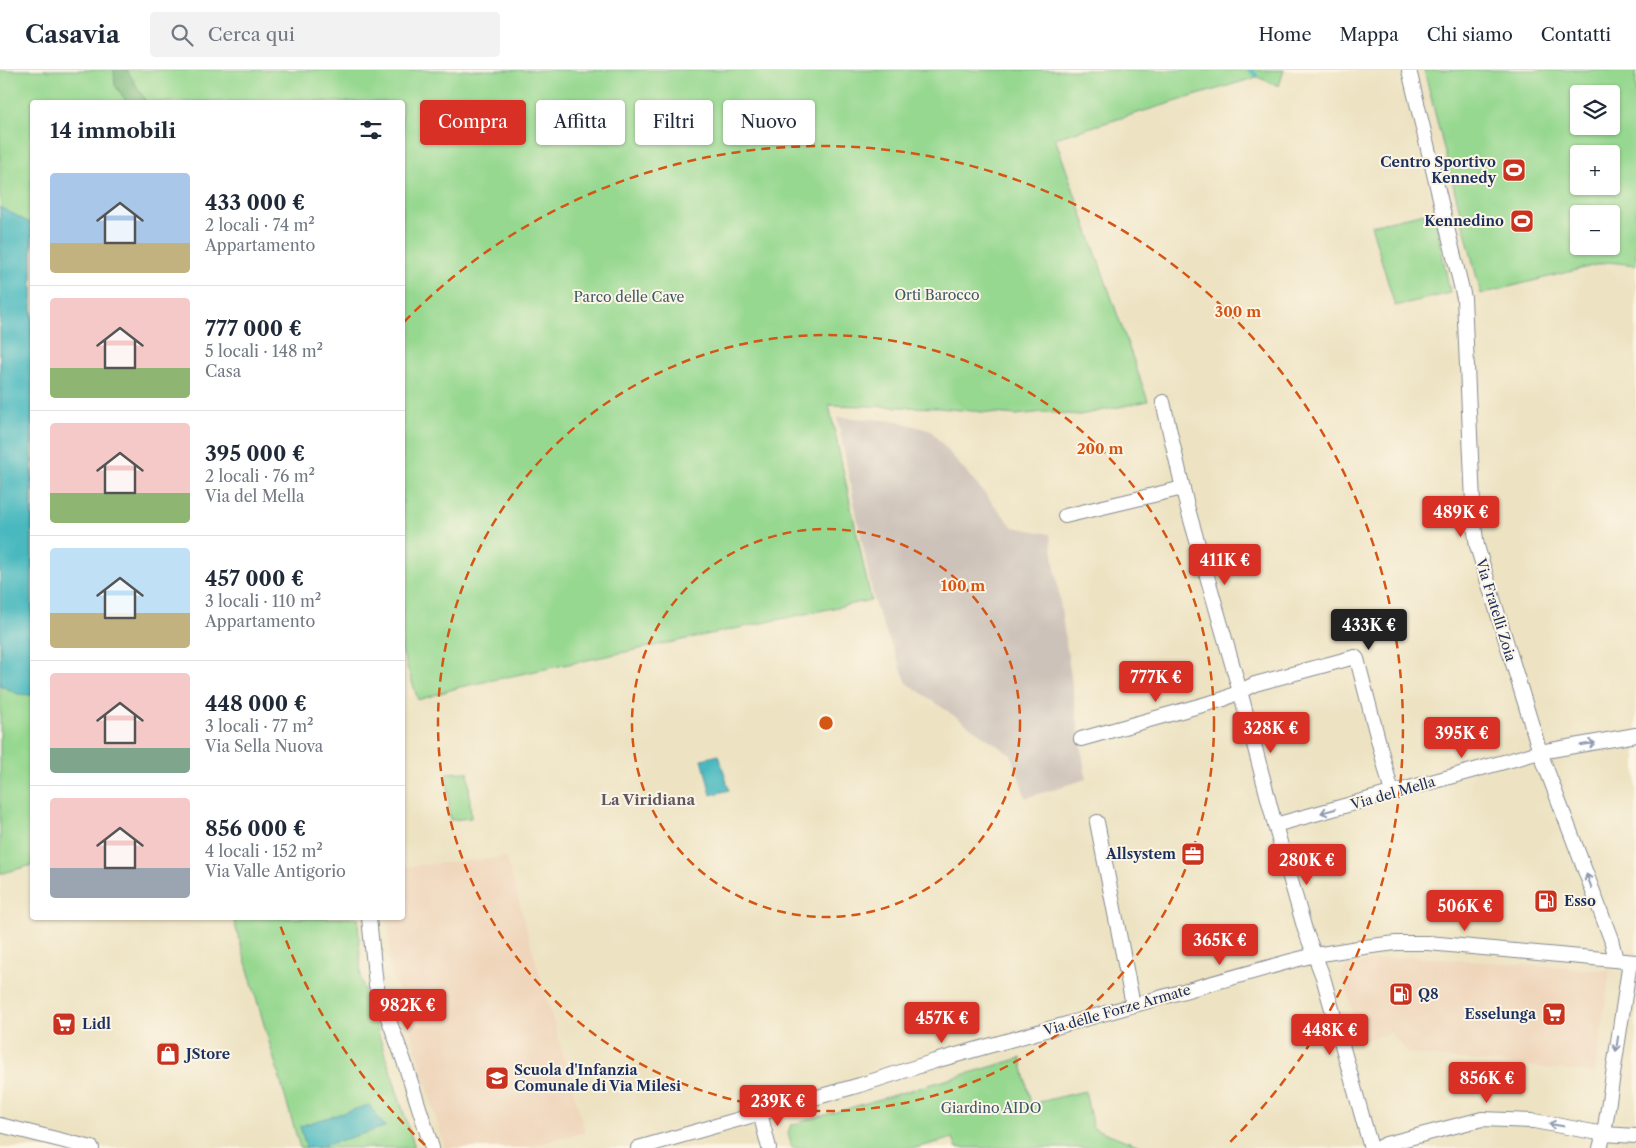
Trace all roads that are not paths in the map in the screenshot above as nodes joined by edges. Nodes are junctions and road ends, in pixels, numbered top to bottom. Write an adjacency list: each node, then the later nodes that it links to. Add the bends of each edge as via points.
1 (1409, 70): 8 (street, Via Fratelli Zoia, via 1464,298 1477,546)
2 (1163, 402): 3 (street)
3 (1183, 488): 4 (street); 5 (street)
4 (1065, 516)
5 (1239, 691): 7 (street, via 1224,699); 9 (street, via 1355,657 1358,659); 11 (street)
6 (1636, 735): 8 (street, Via del Mella, one-way to 6)
7 (1081, 739)
8 (1540, 752): 9 (street, Via del Mella); 14 (street, Via Fratelli Zoia, one-way to 8, via 1611,940)
9 (1392, 793): 11 (street, Via del Mella, one-way to 11)
10 (1096, 822): 15 (street)
11 (1275, 825): 13 (street)
12 (369, 920): 21 (street, via 376,985)
13 (1315, 955): 14 (street, Via delle Forze Armate, via 1414,943); 15 (street, Via delle Forze Armate); 24 (street)
14 (1627, 961): 18 (street, one-way to 18)
15 (1132, 1005): 16 (street, Via delle Forze Armate)
16 (760, 1113): 22 (street, Via delle Forze Armate); 23 (street)
17 (0, 1126): 20 (street)
18 (1604, 1134): 19 (street); 25 (street, one-way to 25, via 1534,1121 1482,1119); 26 (street)
19 (1636, 1136)
20 (92, 1148)
21 (432, 1148)
22 (638, 1148)
23 (769, 1148)
24 (1371, 1148)
25 (1379, 1148)
26 (1600, 1148)

